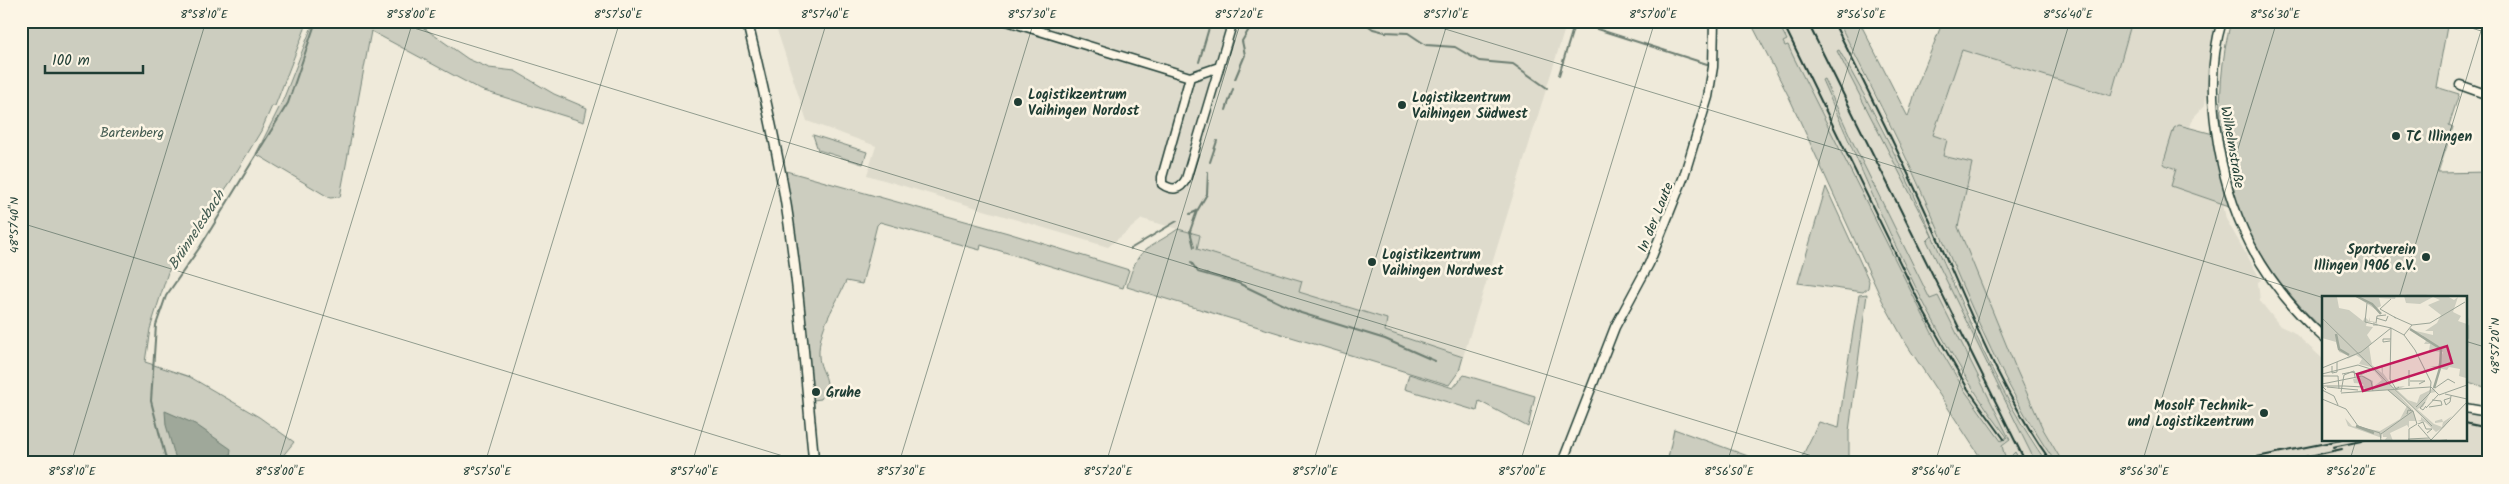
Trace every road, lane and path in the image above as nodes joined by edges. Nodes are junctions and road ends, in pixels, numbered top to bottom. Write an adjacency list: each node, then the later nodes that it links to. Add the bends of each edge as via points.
1 (747, 21): 13 (main road, via 784,193)
2 (1007, 21): 7 (street)
3 (1233, 21): 6 (street)
4 (1714, 21): 14 (street, In der Laute, via 1713,67 1708,97 1684,176 1649,264 1615,327)
5 (2222, 21): 10 (street, Wilhelmstraße, via 2212,90 2227,192 2255,256 2289,303)
6 (1219, 67): 7 (street); 7 (street, via 1186,179 1175,189 1168,188 1162,184 1162,177)
7 (1190, 77)
8 (2460, 85): 9 (street)
9 (2488, 95)
10 (2322, 336)
11 (2466, 408): 12 (street)
12 (2488, 412)
13 (814, 463)
14 (1562, 463)

